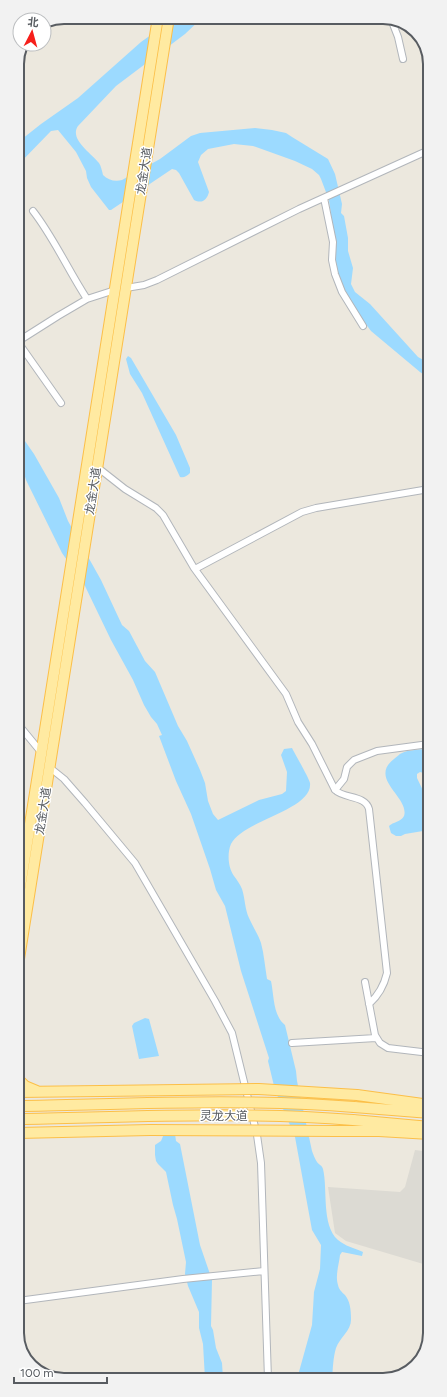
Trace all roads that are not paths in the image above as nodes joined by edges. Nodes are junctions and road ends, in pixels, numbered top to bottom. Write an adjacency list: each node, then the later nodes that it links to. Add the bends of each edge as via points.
1 (157, 24): 9 (main road, 龙金大道)
2 (168, 24): 8 (main road, 龙金大道)
3 (393, 25): 4 (street)
4 (403, 59)
5 (423, 153): 6 (street)
6 (326, 198): 8 (street, via 157,280); 11 (street, via 335,274 342,292)
7 (33, 211): 10 (street)
8 (126, 288): 15 (main road, 龙金大道)
9 (115, 290): 10 (street); 20 (main road, 龙金大道)
10 (87, 299): 12 (street)
11 (364, 326)
12 (24, 338)
13 (24, 351): 14 (street)
14 (61, 403)
15 (97, 467): 17 (street, via 161,512); 21 (main road, 龙金大道)
16 (423, 490): 17 (street, via 302,512)
17 (195, 569): 22 (street, via 286,694 298,722)
18 (24, 731): 20 (street)
19 (423, 745): 22 (street, via 377,751 354,760 347,767 344,779)
20 (41, 752): 23 (main road, 龙金大道)
21 (49, 767): 24 (main road, 龙金大道); 42 (street, via 64,779 89,807 135,864 208,987 232,1033 260,1152)
22 (335, 790): 26 (street, via 363,801 369,809 387,973 382,990)
23 (24, 861)
24 (24, 927)
25 (365, 982): 26 (street)
26 (369, 1004): 27 (street)
27 (376, 1038): 28 (street); 29 (street, via 382,1046 388,1048)
28 (292, 1043)
29 (423, 1052)
30 (24, 1084): 32 (main road)
31 (24, 1092): 32 (main road)
32 (44, 1092): 33 (main road, bridge, via 330,1092)
33 (423, 1104)
34 (24, 1106): 35 (main road, 灵龙大道, bridge, via 204,1102 326,1104)
35 (423, 1112)
36 (24, 1119): 37 (main road, 灵龙大道, bridge, via 212,1116 325,1118)
37 (423, 1126)
38 (38, 1132): 39 (main road); 40 (main road, bridge, via 150,1130 379,1131); 41 (main road)
39 (24, 1133)
40 (423, 1134)
41 (24, 1136)
42 (264, 1271): 43 (street); 44 (street)
43 (24, 1301)
44 (268, 1373)

